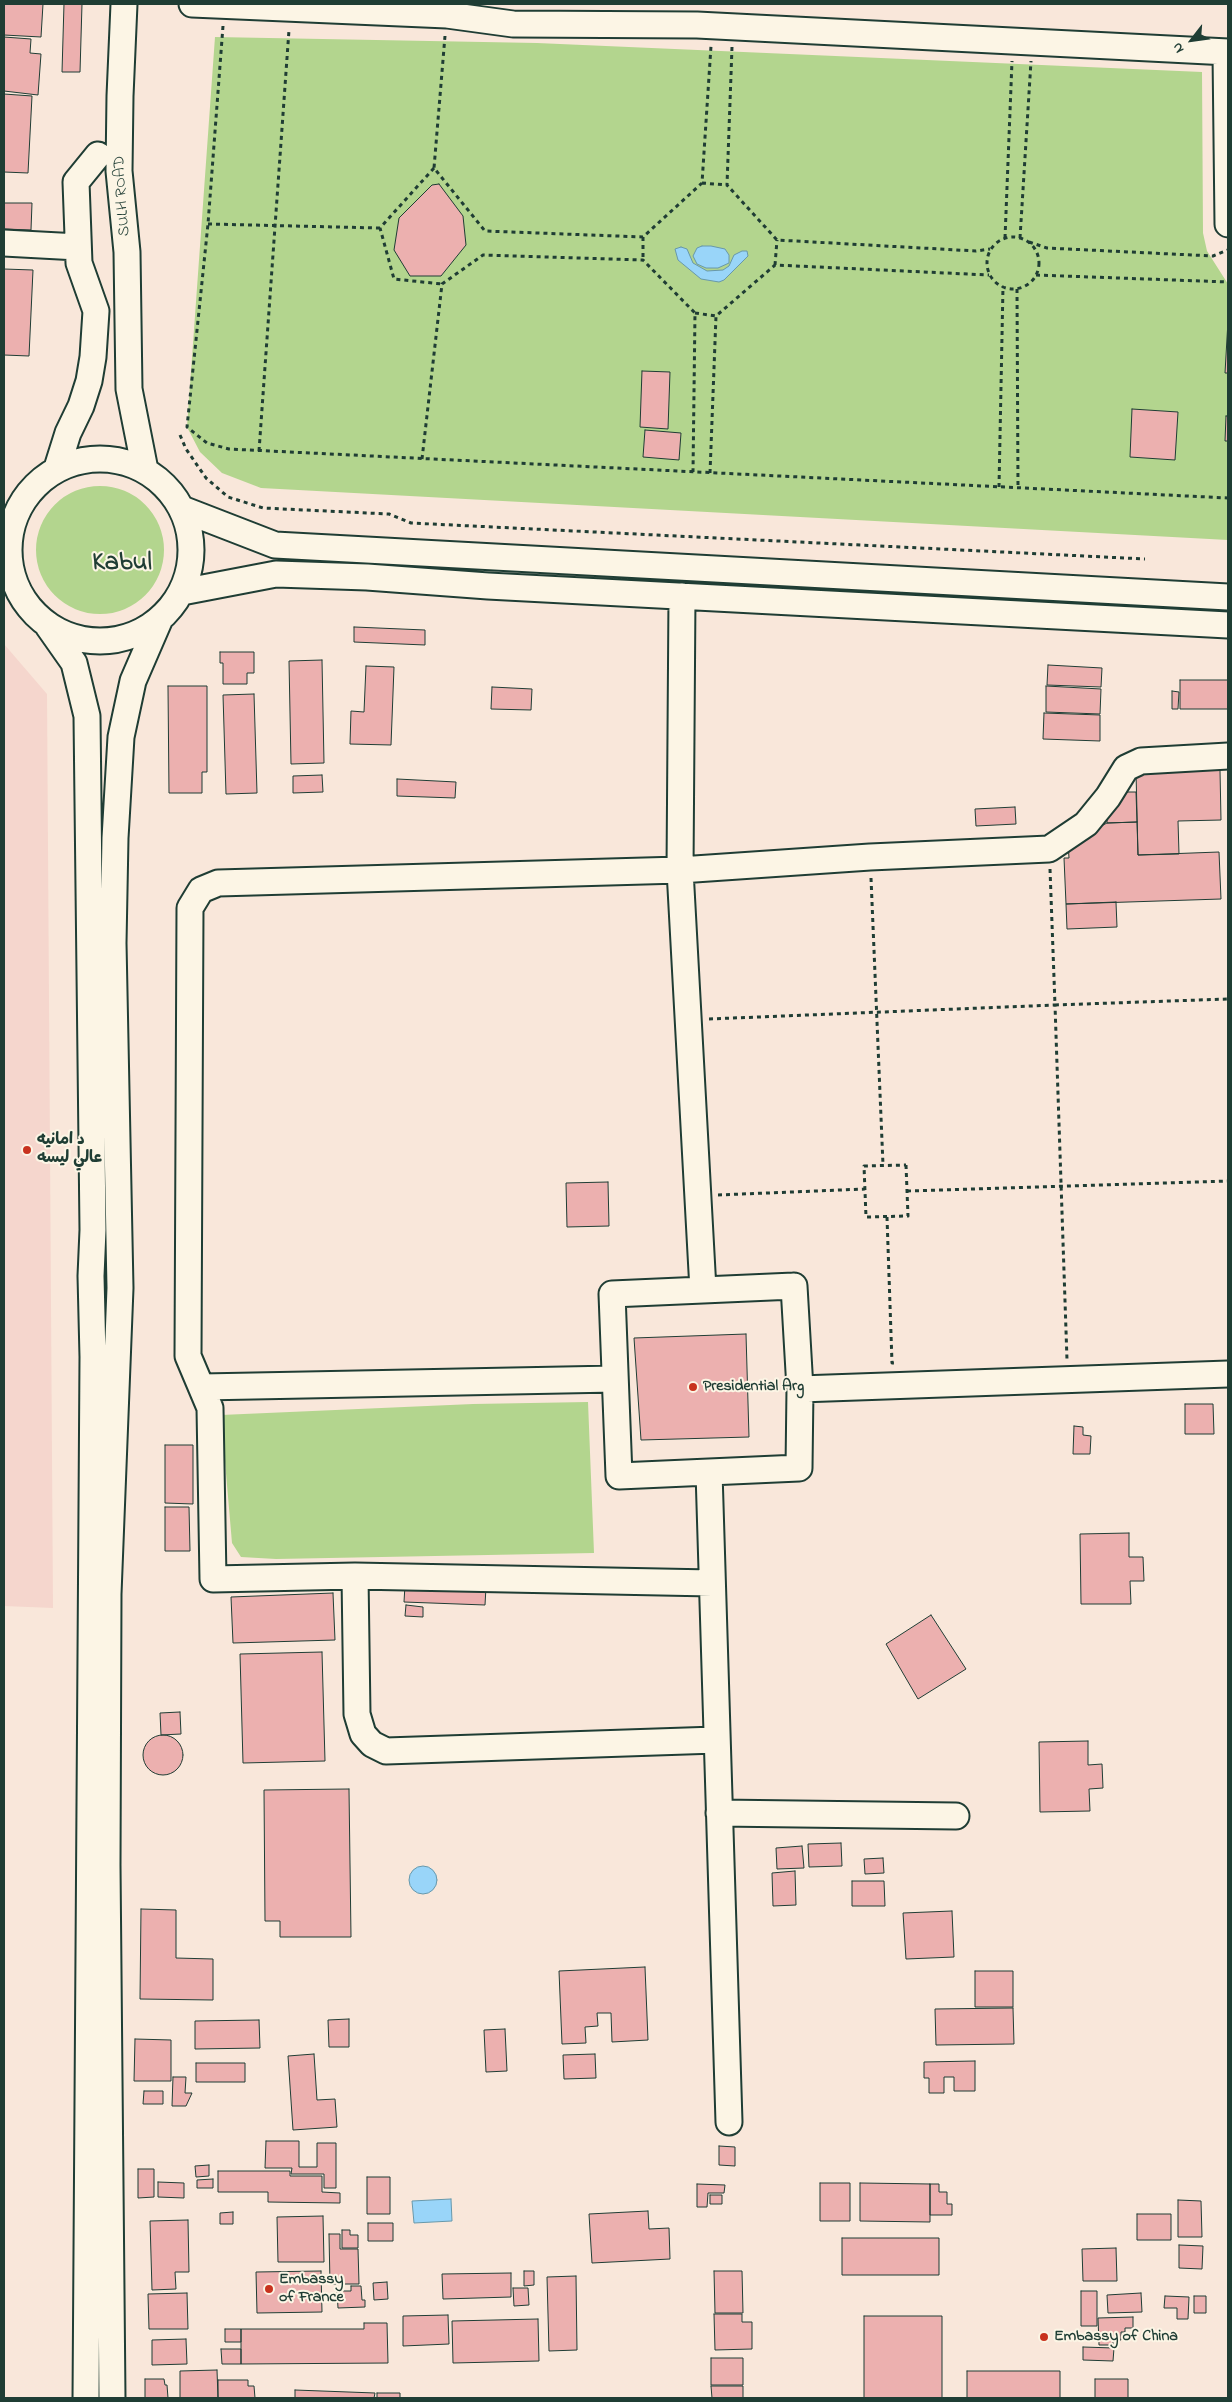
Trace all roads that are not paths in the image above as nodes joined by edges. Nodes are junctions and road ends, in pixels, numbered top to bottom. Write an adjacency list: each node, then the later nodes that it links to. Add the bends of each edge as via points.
1 (124, 4): 10 (street, SULH ROAD, via 120,171 127,252 129,389)
2 (192, 4): 3 (street, via 447,15)
3 (514, 14): 4 (street)
4 (1227, 52): 6 (street)
5 (98, 155): 8 (street, via 76,182)
6 (1228, 224)
7 (4, 244): 8 (street)
8 (78, 247): 9 (street, via 78,263 96,311 92,357 81,406 68,432)
9 (58, 468): 10 (street, via 86,459 116,460); 11 (street)
10 (144, 470): 12 (street)
11 (14, 503): 13 (street, via 8,540)
12 (182, 509): 14 (street, via 192,550); 16 (street, via 275,545)
13 (9, 582): 19 (street)
14 (182, 592): 15 (street, via 276,574); 17 (street)
15 (682, 596): 18 (street); 21 (street)
16 (1228, 597)
17 (159, 621): 19 (street, via 124,639 85,641); 28 (street, via 132,681 123,728 115,838 113,943 120,1288)
18 (1228, 625)
19 (48, 626): 28 (street, via 74,663 87,716 91,1276)
20 (1228, 756): 21 (street, via 1141,761 1126,768 1108,798 1086,824 1049,849)
21 (680, 870): 22 (street); 25 (street, via 218,883 201,890 190,908 188,1356)
22 (703, 1290): 24 (street, via 612,1294); 26 (street, via 794,1286)
23 (1228, 1374): 26 (street, via 1067,1363)
24 (615, 1379): 25 (street); 27 (street, via 619,1476)
25 (202, 1387): 29 (street, via 210,1408 213,1579)
26 (800, 1389): 27 (street, via 799,1468)
27 (709, 1472): 30 (street)
28 (102, 1477): 35 (street, via 108,1594 107,1865)
29 (354, 1576): 30 (street); 31 (street, via 357,1714 363,1734 372,1744 386,1751)
30 (712, 1583): 31 (street)
31 (716, 1740): 32 (street)
32 (718, 1813): 33 (street); 34 (street)
33 (956, 1816)
34 (729, 2122)
35 (99, 2152): 36 (street); 37 (street)
36 (86, 2356): 37 (street); 38 (street)
37 (112, 2359): 39 (street)
38 (86, 2398)
39 (112, 2398)

